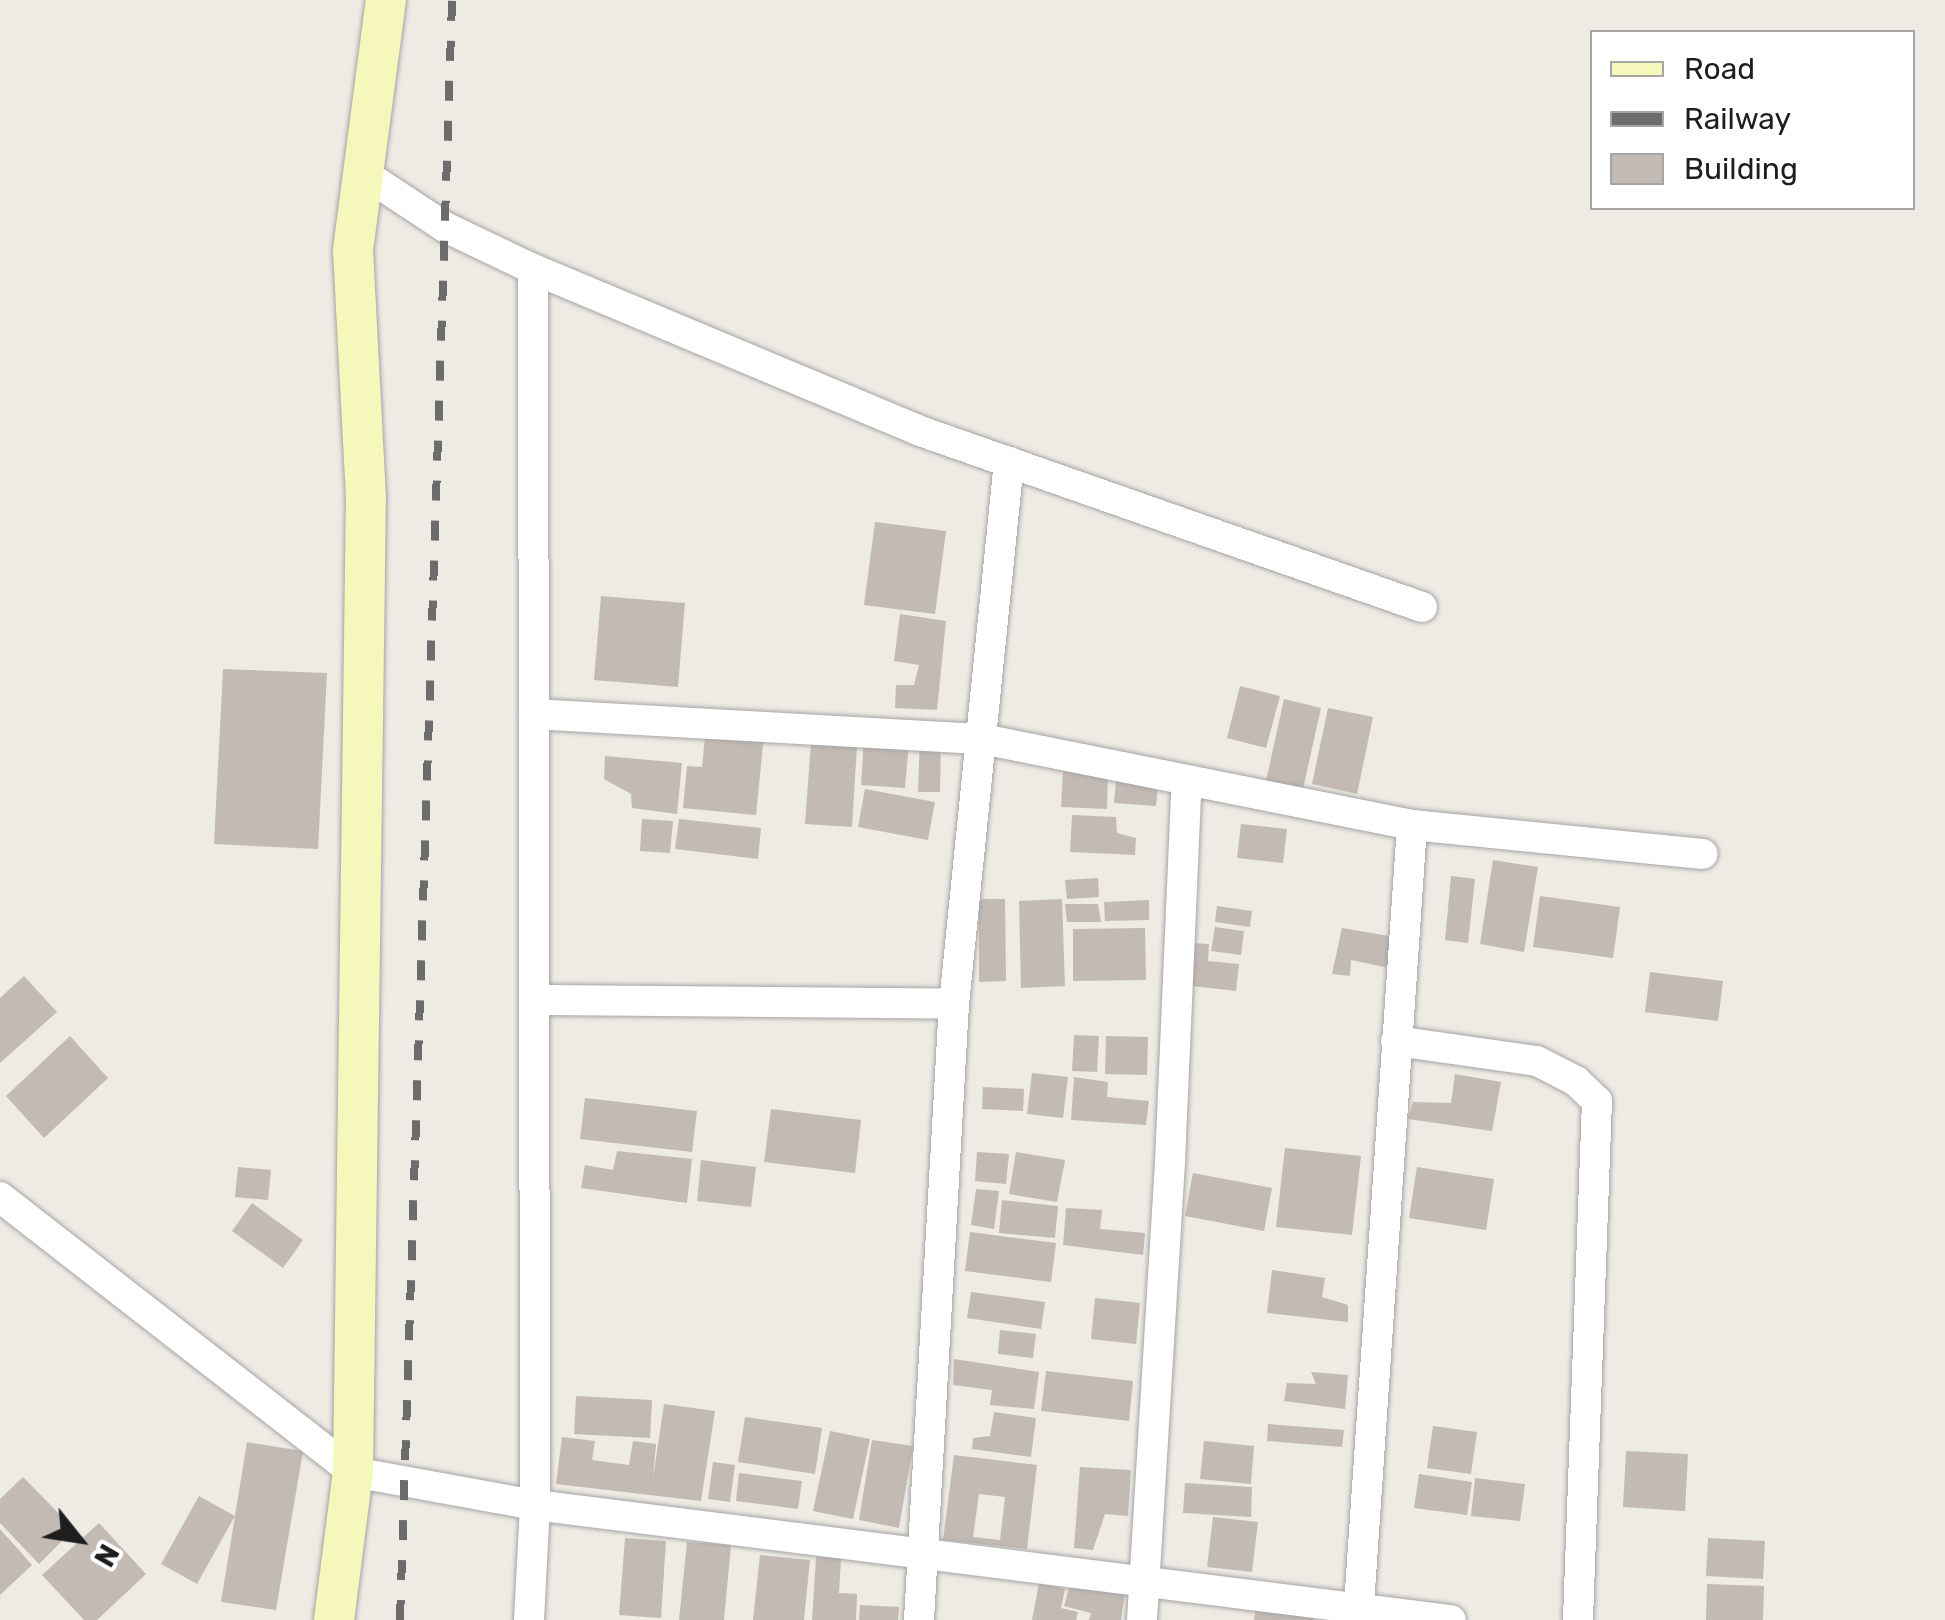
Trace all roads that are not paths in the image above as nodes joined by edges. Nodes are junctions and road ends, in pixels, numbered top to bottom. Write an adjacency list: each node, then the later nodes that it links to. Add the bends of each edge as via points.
1 (386, 0): 2 (main road)
2 (363, 174): 3 (street, via 445,227); 15 (main road, via 352,250 366,498)
3 (533, 269): 4 (street); 6 (street)
4 (1009, 462): 5 (street); 7 (street)
5 (1422, 607)
6 (534, 714): 7 (street); 11 (street)
7 (982, 739): 8 (street); 12 (street)
8 (1186, 780): 9 (street); 18 (street)
9 (1412, 825): 10 (street); 13 (street)
10 (1703, 854)
11 (534, 1000): 12 (street); 16 (street)
12 (954, 1004): 17 (street)
13 (1396, 1040): 19 (street); 25 (street, via 1537,1061 1576,1080 1597,1101)
14 (0, 1197): 15 (street)
15 (353, 1472): 16 (street); 20 (main road)
16 (534, 1505): 17 (street); 21 (street)
17 (923, 1553): 18 (street); 22 (street)
18 (1144, 1580): 19 (street); 23 (street)
19 (1358, 1614): 24 (street)
20 (334, 1620)
21 (529, 1620)
22 (919, 1620)
23 (1142, 1620)
24 (1452, 1620)
25 (1578, 1620)

